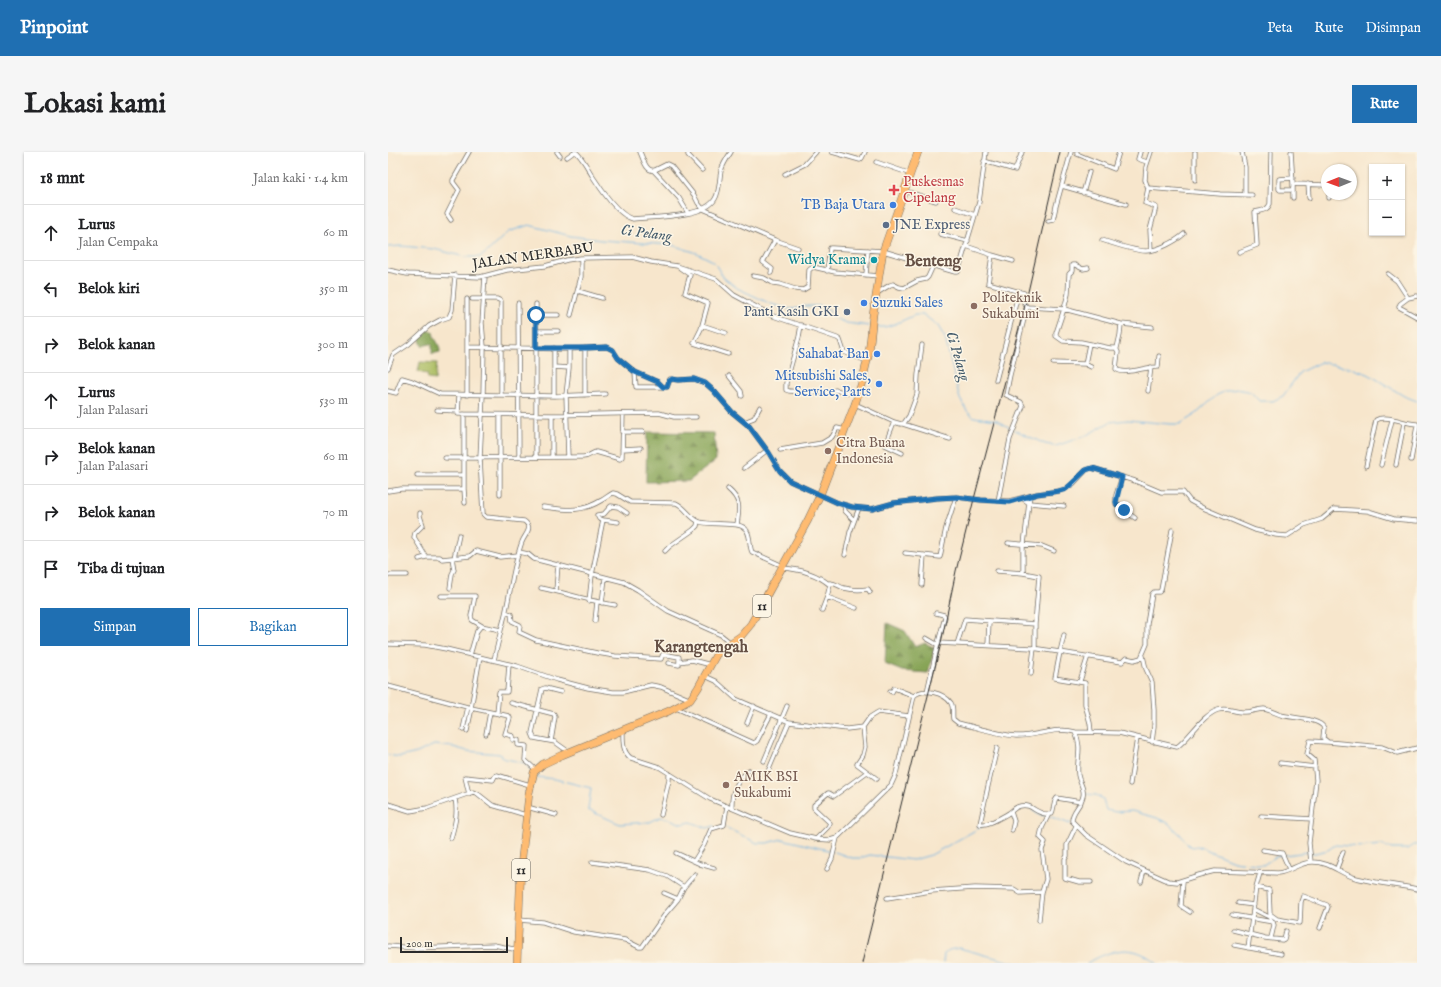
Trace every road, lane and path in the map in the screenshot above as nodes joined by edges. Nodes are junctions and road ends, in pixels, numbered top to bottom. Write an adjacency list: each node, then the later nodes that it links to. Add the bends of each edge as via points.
1 (557, 152): 21 (street)
2 (640, 152): 27 (street, via 648,169)
3 (688, 152): 26 (street)
4 (731, 152): 47 (street, via 723,166 715,200)
5 (816, 152): 29 (street, via 805,164)
6 (832, 152): 7 (street, via 860,160)
7 (865, 152)
8 (918, 152): 30 (highway, 11)
9 (986, 152): 23 (street)
10 (1022, 152): 23 (street, via 1016,170)
11 (1071, 152): 36 (street)
12 (1077, 152): 13 (street, via 1114,169)
13 (1118, 152)
14 (1140, 152): 25 (street, via 1138,159)
15 (1151, 152): 25 (street)
16 (1195, 152): 32 (street)
17 (1242, 152): 41 (street)
18 (1271, 152): 63 (street, via 1270,204 1266,210 1255,212 1257,244)
19 (1291, 152): 31 (street)
20 (468, 153): 51 (street, via 453,180 459,190 447,214)
21 (560, 156)
22 (566, 157): 49 (street, via 574,152 580,156 600,187 630,218)
23 (984, 161): 50 (street)
24 (876, 162): 30 (street)
25 (1147, 162): 37 (street, via 1145,180)
26 (702, 170)
27 (654, 171): 47 (street, via 666,164 669,165); 49 (street, via 679,198)
28 (1090, 172): 40 (street)
29 (785, 174)
30 (911, 174): 39 (highway, 11)
31 (1293, 178): 33 (street); 38 (street, via 1280,179 1279,190)
32 (1195, 180)
33 (1293, 184): 34 (street); 38 (street)
34 (1308, 184): 35 (street); 44 (street)
35 (1321, 185)
36 (1062, 186): 40 (street); 52 (street, via 1053,220)
37 (1148, 188): 41 (street); 61 (street, via 1145,203 1156,207 1150,230)
38 (1293, 190): 43 (street)
39 (905, 191): 45 (street); 62 (highway, 11)
40 (1083, 193): 46 (street)
41 (1245, 194): 42 (street)
42 (1252, 195)
43 (1293, 198)
44 (1309, 198)
45 (936, 202)
46 (1126, 204)
47 (702, 208): 49 (street); 55 (street)
48 (955, 208): 50 (street)
49 (688, 213)
50 (975, 215): 57 (street)
51 (451, 220)
52 (1048, 221)
53 (940, 234): 57 (street)
54 (1184, 234): 61 (street, via 1174,242)
55 (775, 240): 59 (street); 72 (street, via 763,262 772,269)
56 (1102, 240): 61 (street, via 1138,250)
57 (968, 241): 58 (street)
58 (966, 246): 64 (street); 68 (street, via 958,272)
59 (798, 248)
60 (868, 250): 62 (street); 71 (street, via 831,248); 75 (street)
61 (1151, 250)
62 (883, 251): 68 (street); 78 (highway, 11)
63 (1239, 252)
64 (992, 255): 66 (street); 80 (street, via 988,283)
65 (581, 258): 67 (street, JALAN MERBABU, via 632,257); 76 (street, JALAN MERBABU); 79 (street)
66 (1013, 261)
67 (677, 266): 95 (street, via 690,276 685,293 708,303); 96 (street, JALAN MERBABU, via 716,279 734,295 773,316)
68 (933, 266): 81 (street, via 924,280 916,281 904,288 890,284)
69 (1088, 268): 89 (street, via 1072,265)
70 (388, 270): 74 (street, JALAN MERBABU, via 411,275)
71 (827, 271): 75 (street); 77 (street, via 811,268 808,288 803,290)
72 (771, 273)
73 (1388, 274): 84 (street, via 1400,285)
74 (455, 275): 76 (street, JALAN MERBABU); 114 (street, via 450,317 429,326)
75 (866, 275): 78 (street)
76 (485, 276): 85 (street)
77 (753, 276)
78 (879, 276): 81 (highway, 11)
79 (578, 291): 83 (street); 92 (street)
80 (1019, 291): 88 (street, via 1025,294 1024,303); 126 (street)
81 (876, 294): 116 (highway, 11)
82 (1417, 296): 84 (street)
83 (602, 298)
84 (1408, 298): 93 (street, via 1400,307)
85 (483, 299): 103 (street, via 469,299); 104 (street); 105 (street, via 501,301)
86 (518, 303): 106 (street)
87 (536, 304): 90 (street)
88 (1027, 307): 89 (street); 194 (street, via 1006,395 1021,402 1023,406 1010,439)
89 (1064, 309): 94 (street); 102 (street, via 1056,336 1063,341)
90 (536, 315): 91 (street); 98 (street)
91 (558, 316)
92 (571, 316)
93 (1417, 317)
94 (1121, 324): 97 (street); 110 (street)
95 (702, 325): 100 (street); 113 (street, via 694,343)
96 (801, 325): 116 (street, JALAN MERBABU, via 837,338 844,352); 130 (street, via 786,390 826,393 834,390)
97 (1152, 327)
98 (537, 331): 99 (street); 107 (street)
99 (558, 331)
100 (726, 332)
101 (922, 344): 159 (street, via 917,394 909,416)
102 (1089, 344): 110 (street); 118 (street)
103 (467, 347): 104 (street); 133 (street)
104 (484, 348): 105 (street); 134 (street)
105 (501, 348): 106 (street); 135 (street)
106 (518, 348): 107 (street); 136 (street)
107 (536, 348): 108 (street); 137 (street)
108 (554, 348): 111 (street); 119 (street)
109 (585, 348): 111 (street); 124 (street, via 610,348); 138 (street)
110 (1117, 348): 120 (street, via 1117,370 1129,371)
111 (569, 349): 122 (street)
112 (388, 354): 114 (street)
113 (728, 354)
114 (393, 355): 121 (street)
115 (1159, 356): 120 (street, via 1158,367)
116 (868, 361): 142 (highway, 11)
117 (1053, 363): 118 (street)
118 (1085, 364): 123 (street)
119 (554, 367): 122 (street); 139 (street)
120 (1150, 367): 129 (street)
121 (388, 368)
122 (569, 368): 140 (street)
123 (1091, 368)
124 (635, 372): 127 (street); 127 (street, via 636,387)
125 (729, 376): 141 (street)
126 (996, 380)
127 (663, 387): 156 (street, via 667,387 670,379 699,380 710,386)
128 (388, 391): 132 (street, via 396,393 402,378 438,393)
129 (1148, 391)
130 (848, 393)
131 (605, 394): 138 (street)
132 (459, 395): 133 (street); 145 (street)
133 (467, 395): 134 (street)
134 (484, 395): 135 (street); 149 (street)
135 (502, 395): 136 (street)
136 (519, 395): 137 (street); 151 (street)
137 (535, 395): 139 (street); 152 (street)
138 (585, 395): 140 (street)
139 (554, 396): 140 (street)
140 (566, 396): 147 (street)
141 (742, 396)
142 (855, 404): 157 (street); 161 (highway, 11)
143 (760, 407): 156 (street, via 754,418)
144 (437, 410): 145 (street)
145 (458, 411): 146 (street, via 458,414)
146 (464, 414): 149 (street); 176 (street)
147 (568, 414): 148 (street); 153 (street); 174 (street)
148 (622, 414): 154 (street, via 659,413 674,417); 162 (street)
149 (482, 415): 150 (street); 177 (street)
150 (500, 415): 151 (street); 170 (street)
151 (519, 415): 152 (street); 171 (street)
152 (535, 415): 153 (street); 172 (street)
153 (552, 415): 173 (street)
154 (696, 417)
155 (1392, 420): 158 (street); 179 (street); 180 (street, via 1384,417 1376,420)
156 (744, 422): 168 (street)
157 (894, 422): 159 (street); 169 (street, via 886,445)
158 (1404, 423): 160 (street); 181 (street)
159 (903, 424): 164 (street)
160 (1417, 425): 178 (street)
161 (845, 430): 167 (street, via 837,428 832,437 822,443); 190 (highway, 11)
162 (622, 432): 163 (street); 166 (street)
163 (643, 432)
164 (950, 439)
165 (641, 448): 166 (street)
166 (622, 449): 174 (street, via 621,458 596,452 587,457)
167 (780, 450)
168 (766, 451): 182 (street); 190 (street, via 790,481)
169 (902, 453)
170 (501, 457): 171 (street); 177 (street); 189 (street)
171 (519, 457): 172 (street)
172 (536, 457): 173 (street)
173 (552, 457): 174 (street)
174 (568, 457)
175 (445, 458): 176 (street)
176 (464, 458): 177 (street); 184 (street)
177 (480, 458): 217 (street, via 483,514 486,517 524,521 528,524 529,531 522,541)
178 (1411, 460)
179 (1381, 465)
180 (1366, 466)
181 (1396, 466)
182 (744, 468)
183 (417, 475): 184 (street)
184 (464, 475): 186 (street)
185 (1122, 477): 191 (street, via 1092,468 1086,470 1066,489); 203 (street, via 1116,504 1123,506 1124,510); 207 (street, via 1161,492 1182,492 1190,501 1210,512 1255,530 1276,535 1287,536 1337,509 1368,511)
186 (464, 489): 188 (street, via 401,489); 195 (street)
187 (728, 489): 209 (street, via 739,505)
188 (388, 492)
189 (500, 494)
190 (820, 495): 197 (street); 224 (highway, 11)
191 (1030, 496): 193 (street); 196 (street)
192 (956, 497): 194 (street); 200 (street, via 899,502 872,509); 219 (street, via 940,557)
193 (1022, 498): 194 (street, via 1009,502); 196 (street)
194 (998, 501)
195 (465, 503)
196 (1029, 503): 198 (street); 213 (street)
197 (844, 504): 200 (street); 205 (street, via 845,511)
198 (1064, 506)
199 (543, 507): 206 (street, via 580,510 613,493 630,502 676,503)
200 (859, 508): 205 (street)
201 (420, 513): 220 (street, via 423,526 414,537)
202 (626, 513): 204 (street, via 618,507 611,506 604,514 597,515)
203 (1135, 518)
204 (603, 520): 208 (street); 227 (street)
205 (854, 520): 218 (street)
206 (698, 521): 209 (street); 215 (street, via 693,530)
207 (1417, 521)
208 (618, 522)
209 (736, 525): 224 (street, via 741,525 747,530 752,552)
210 (1172, 530): 263 (street, via 1161,590 1152,594 1147,644)
211 (458, 535): 221 (street)
212 (1008, 543): 213 (street)
213 (1024, 544): 214 (street, via 1045,546); 226 (street)
214 (1054, 551)
215 (665, 552)
216 (905, 553): 219 (street)
217 (518, 554): 221 (street, via 500,557 476,551 470,556); 223 (street, via 528,554 534,559); 245 (street)
218 (845, 555)
219 (924, 555): 232 (street)
220 (426, 557): 221 (street, via 440,557 443,560); 222 (street)
221 (453, 558): 233 (street, via 454,570)
222 (419, 559)
223 (558, 564): 227 (street); 235 (street)
224 (783, 567): 231 (street, via 806,571); 254 (highway, 11, via 751,624)
225 (997, 571): 226 (street)
226 (1023, 572): 249 (street, via 1039,576)
227 (592, 574): 230 (street); 239 (street)
228 (388, 575): 229 (street)
229 (407, 575)
230 (605, 578): 241 (street); 254 (street, via 624,582 668,611 721,635)
231 (829, 583): 236 (street, via 843,588 868,589); 238 (street)
232 (922, 585)
233 (450, 588)
234 (541, 588): 235 (street)
235 (556, 591): 239 (street)
236 (870, 592)
237 (441, 596): 250 (street, via 475,596 471,616)
238 (827, 597): 243 (street); 244 (street)
239 (589, 601): 240 (street)
240 (597, 602): 241 (street); 247 (street)
241 (602, 603): 242 (street)
242 (615, 605)
243 (856, 608)
244 (822, 610)
245 (506, 612): 251 (street); 266 (street, via 511,614 512,621 520,626 519,632 536,640 615,656 661,659 663,654 679,657)
246 (936, 613): 256 (street, via 945,617)
247 (595, 621)
248 (989, 621): 249 (street); 257 (street, via 965,619); 258 (street)
249 (1035, 624): 259 (street)
250 (481, 627): 251 (street); 261 (street)
251 (501, 630): 265 (street)
252 (1064, 634): 260 (street)
253 (926, 638): 256 (street)
254 (731, 643): 269 (highway, 11, via 719,652)
255 (388, 644): 261 (street, via 425,645)
256 (938, 644): 257 (street); 276 (street)
257 (957, 644): 258 (street)
258 (988, 645): 259 (street)
259 (1034, 649): 260 (street); 270 (street)
260 (1060, 652): 262 (street); 272 (street, via 1056,679)
261 (470, 655): 264 (street)
262 (1088, 656): 263 (street, via 1124,662 1126,658 1136,660); 272 (street)
263 (1143, 656): 301 (street, via 1152,682)
264 (480, 657): 265 (street); 282 (street)
265 (494, 660): 268 (street)
266 (679, 662): 267 (street, via 679,665); 269 (street, via 692,660)
267 (669, 663)
268 (509, 664): 278 (street, via 588,688 623,692 651,685); 286 (street, via 507,692 499,692)
269 (711, 665): 271 (highway, 11)
270 (1031, 674)
271 (705, 676): 278 (highway, 11); 280 (street, via 716,681 736,699)
272 (1080, 681): 297 (street, via 1086,684 1085,704)
273 (388, 686): 282 (street)
274 (890, 691): 277 (street, via 894,688)
275 (561, 692): 284 (street, via 544,688)
276 (927, 692): 277 (street, via 920,692); 296 (street, via 946,698 953,708 953,718 958,723 1015,736)
277 (914, 696): 288 (street)
278 (690, 700): 283 (highway, 11)
279 (511, 703): 284 (street)
280 (754, 706): 287 (street); 291 (street)
281 (787, 706): 289 (street)
282 (470, 708): 285 (street); 293 (street); 295 (street)
283 (676, 708): 287 (street, via 754,743); 294 (highway, 11)
284 (536, 710): 300 (street, via 533,736); 300 (street, via 552,713 555,717)
285 (490, 712): 286 (street); 298 (street)
286 (496, 713): 315 (street, via 509,716 505,734 513,736 513,740 518,740 518,745 526,746 525,760)
287 (771, 714): 289 (street)
288 (909, 716): 292 (street, via 878,712 870,717); 335 (street, via 893,780)
289 (782, 719): 290 (street); 308 (street)
290 (789, 722): 292 (street, via 847,729); 314 (street)
291 (747, 723)
292 (863, 727): 312 (street, via 865,747 857,764)
293 (462, 729)
294 (623, 730): 306 (highway, 11); 313 (street, via 624,748 628,756)
295 (467, 731)
296 (1075, 732): 297 (street); 320 (street, via 1080,749 1078,772 1084,794)
297 (1091, 732): 299 (street, via 1119,733)
298 (486, 734)
299 (1136, 738): 301 (street); 317 (street)
300 (551, 741): 303 (street)
301 (1152, 742): 302 (street, via 1178,747 1209,716 1225,709 1241,712 1267,710 1315,721 1324,726 1323,738)
302 (1328, 742): 305 (street, via 1382,747 1396,753); 310 (street, via 1310,742 1307,754 1314,760)
303 (560, 745): 306 (street); 307 (street)
304 (997, 748): 325 (street, via 980,824)
305 (1417, 748)
306 (570, 752): 307 (highway, 11)
307 (562, 755): 315 (highway, 11, via 543,764)
308 (764, 761)
309 (1280, 763): 310 (street)
310 (1315, 767): 331 (street)
311 (749, 770): 324 (street, via 733,791)
312 (867, 772): 316 (street); 336 (street, via 834,796 829,792 814,805 830,823)
313 (669, 773): 322 (street, via 700,794); 329 (street)
314 (767, 774)
315 (533, 776): 318 (street, via 497,775 493,780 465,777); 323 (highway, 11)
316 (877, 779)
317 (1130, 784)
318 (469, 794): 319 (street); 327 (street, via 473,792 492,804)
319 (455, 799): 321 (street, via 410,811); 334 (street, via 457,811)
320 (1081, 802): 326 (street, via 1058,798 1052,814); 332 (street, via 1071,818)
321 (388, 804)
322 (727, 806): 324 (street); 341 (street, via 724,825 711,829)
323 (527, 807): 327 (highway, 11); 328 (street)
324 (732, 808): 336 (street, via 790,833)
325 (1011, 812): 326 (street, via 1024,806 1040,814); 333 (street, via 1014,821)
326 (1049, 814): 356 (street, via 1040,835 1045,842 1042,850 1046,879)
327 (526, 815): 364 (highway, 11)
328 (556, 815)
329 (661, 815)
330 (1261, 816): 331 (street)
331 (1312, 819): 342 (street, via 1309,843)
332 (1076, 826): 347 (street, via 1126,862); 351 (street, via 1067,844 1067,856 1064,859 1065,878)
333 (1012, 830)
334 (451, 838)
335 (837, 838): 336 (street); 345 (street)
336 (816, 839)
337 (1263, 850): 346 (street, via 1282,852)
338 (1343, 852): 344 (street)
339 (676, 853): 341 (street)
340 (592, 862): 353 (street, via 650,870 667,876)
341 (694, 862): 343 (street)
342 (1311, 862): 344 (street); 346 (street)
343 (714, 868)
344 (1336, 868): 355 (street, via 1356,878)
345 (827, 869)
346 (1289, 869): 348 (street, via 1284,873)
347 (1144, 871): 350 (street, via 1168,881); 352 (street)
348 (1260, 873): 350 (street, via 1207,872); 354 (street)
349 (695, 874): 353 (street)
350 (1183, 880): 362 (street, via 1182,906)
351 (1091, 882)
352 (1141, 882)
353 (684, 887): 359 (street)
354 (1256, 888): 361 (street); 368 (street, via 1269,890 1270,914 1281,920 1300,923 1303,896 1327,905)
355 (1417, 889)
356 (1042, 892): 358 (street, via 1020,893 1014,889 975,888 930,891); 365 (street)
357 (664, 893): 359 (street)
358 (887, 898)
359 (678, 899): 364 (street, via 640,948 625,940 574,932 543,922)
360 (1238, 903): 361 (street)
361 (1253, 907): 366 (street); 367 (street)
362 (1190, 912)
363 (1232, 915): 366 (street)
364 (519, 920): 376 (highway, 11)
365 (1039, 920)
366 (1252, 920): 367 (street); 371 (street)
367 (1273, 922): 372 (street)
368 (1320, 928)
369 (1233, 930): 371 (street)
370 (1286, 932): 372 (street, via 1283,940)
371 (1250, 934): 372 (street); 375 (street)
372 (1271, 938)
373 (1234, 945): 375 (street)
374 (388, 946): 376 (street, via 416,948 494,945)
375 (1248, 948): 377 (street)
376 (518, 950): 378 (highway, 11)
377 (1281, 954)
378 (517, 963)

